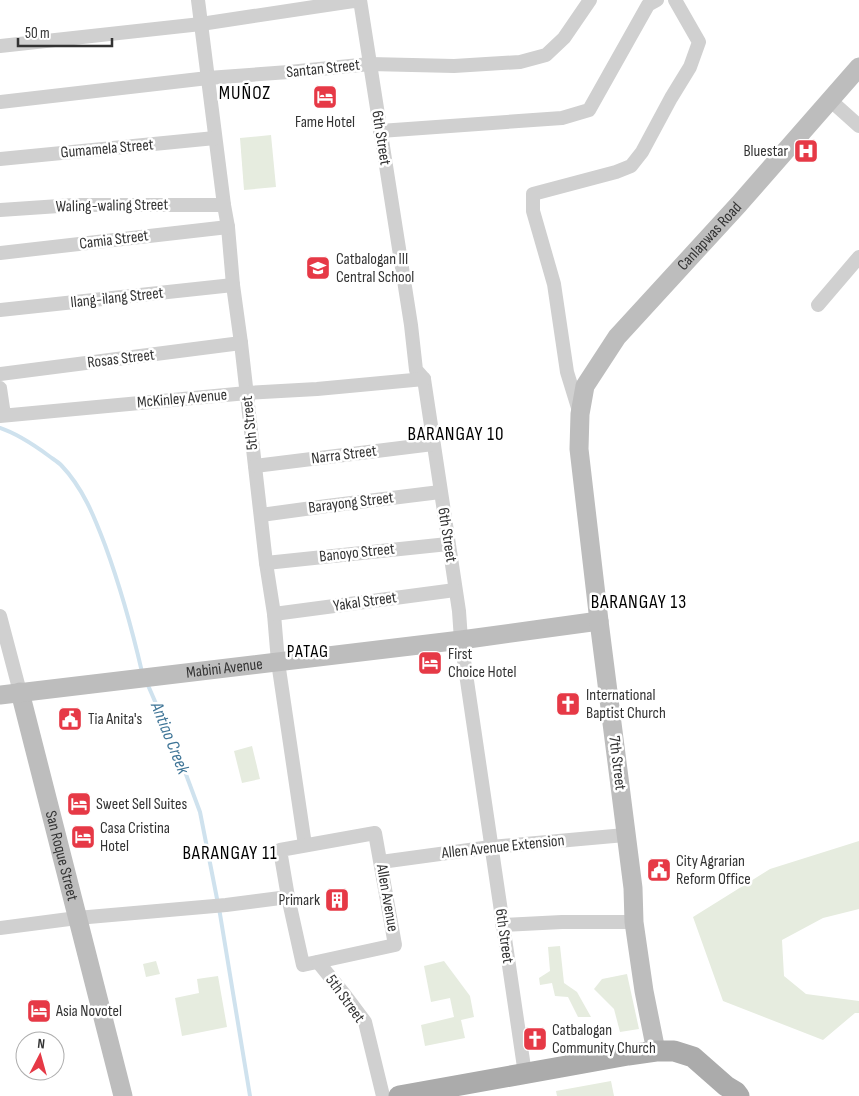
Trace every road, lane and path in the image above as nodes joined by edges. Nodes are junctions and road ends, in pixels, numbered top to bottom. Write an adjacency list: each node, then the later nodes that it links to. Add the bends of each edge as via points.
1 (198, 0): 6 (street, 5th Street)
2 (360, 0): 6 (street); 8 (street, 6th Street)
3 (590, 0): 8 (street, Santan Street, via 564,38 546,55 520,62 454,66)
4 (657, 0): 14 (street, via 648,5 589,110 562,118)
5 (675, 0): 30 (street, via 699,42 690,67 642,152 631,166 616,172 533,194 533,211 554,284 567,369)
6 (201, 24): 7 (street); 10 (street, 5th Street)
7 (0, 46)
8 (370, 64): 10 (street, Santan Street); 14 (street, 6th Street)
9 (859, 68): 11 (street, Canlapwas Road)
10 (208, 78): 12 (street, Santan Street); 15 (street, 5th Street)
11 (830, 100): 13 (street); 30 (street, Canlapwas Road, via 617,337 585,386)
12 (0, 102)
13 (859, 126)
14 (380, 131): 27 (street, 6th Street, via 416,370)
15 (215, 138): 16 (street, Gumamela Street); 17 (street, 5th Street)
16 (0, 159)
17 (224, 205): 18 (street, Waling-waling Street, via 74,205); 19 (street, 5th Street)
18 (0, 210)
19 (228, 227): 20 (street, Camia Street); 22 (street, 5th Street)
20 (0, 253)
21 (859, 257): 23 (street)
22 (233, 285): 24 (street, Ilang-ilang Street); 25 (street, 5th Street)
23 (818, 305)
24 (0, 310)
25 (241, 343): 26 (street, Rosas Street); 29 (street, 5th Street)
26 (0, 374)
27 (424, 379): 29 (street, McKinley Avenue); 32 (street, 6th Street)
28 (0, 388): 31 (street)
29 (247, 393): 31 (street, McKinley Avenue); 33 (street, 5th Street)
30 (580, 414): 41 (street, 7th Street, via 579,449)
31 (2, 416)
32 (433, 444): 33 (street, Narra Street); 34 (street, 6th Street)
33 (255, 466): 35 (street, 5th Street)
34 (440, 492): 35 (street, Barayong Street); 36 (street, 6th Street)
35 (261, 515): 37 (street, 5th Street)
36 (448, 544): 37 (street, Banoyo Street); 38 (street, 6th Street)
37 (266, 563): 39 (street, 5th Street)
38 (455, 590): 39 (street, Yakal Street); 42 (street, 6th Street)
39 (274, 614): 43 (street, 5th Street)
40 (0, 616): 44 (street, San Roque Street)
41 (599, 621): 42 (street, Mabini Avenue); 46 (street, 7th Street)
42 (461, 640): 43 (street, Mabini Avenue); 48 (street, 6th Street)
43 (278, 662): 44 (street, Mabini Avenue); 47 (street, 5th Street)
44 (20, 692): 45 (street, Mabini Avenue); 51 (street, San Roque Street)
45 (0, 695)
46 (625, 835): 48 (street, Allen Avenue Extension); 52 (street, 7th Street, via 633,888)
47 (305, 845): 49 (street, Allen Avenue, via 375,833); 50 (street, Allen Avenue, via 280,850)
48 (491, 847): 49 (street, Allen Avenue Extension); 53 (street, 6th Street)
49 (381, 862): 55 (street, Allen Avenue, via 395,945)
50 (288, 897): 51 (street); 55 (street, Allen Avenue, via 302,965)
51 (77, 918): 54 (street); 58 (street, San Roque Street)
52 (634, 922): 53 (street); 56 (street, 7th Street)
53 (502, 925): 57 (street, 6th Street)
54 (0, 928)
55 (318, 962): 59 (street, 5th Street, via 365,1022)
56 (656, 1051): 57 (main road); 61 (main road, via 674,1051 693,1057)
57 (525, 1074): 60 (main road)
58 (123, 1096)
59 (383, 1096)
60 (399, 1096)
61 (739, 1096)

